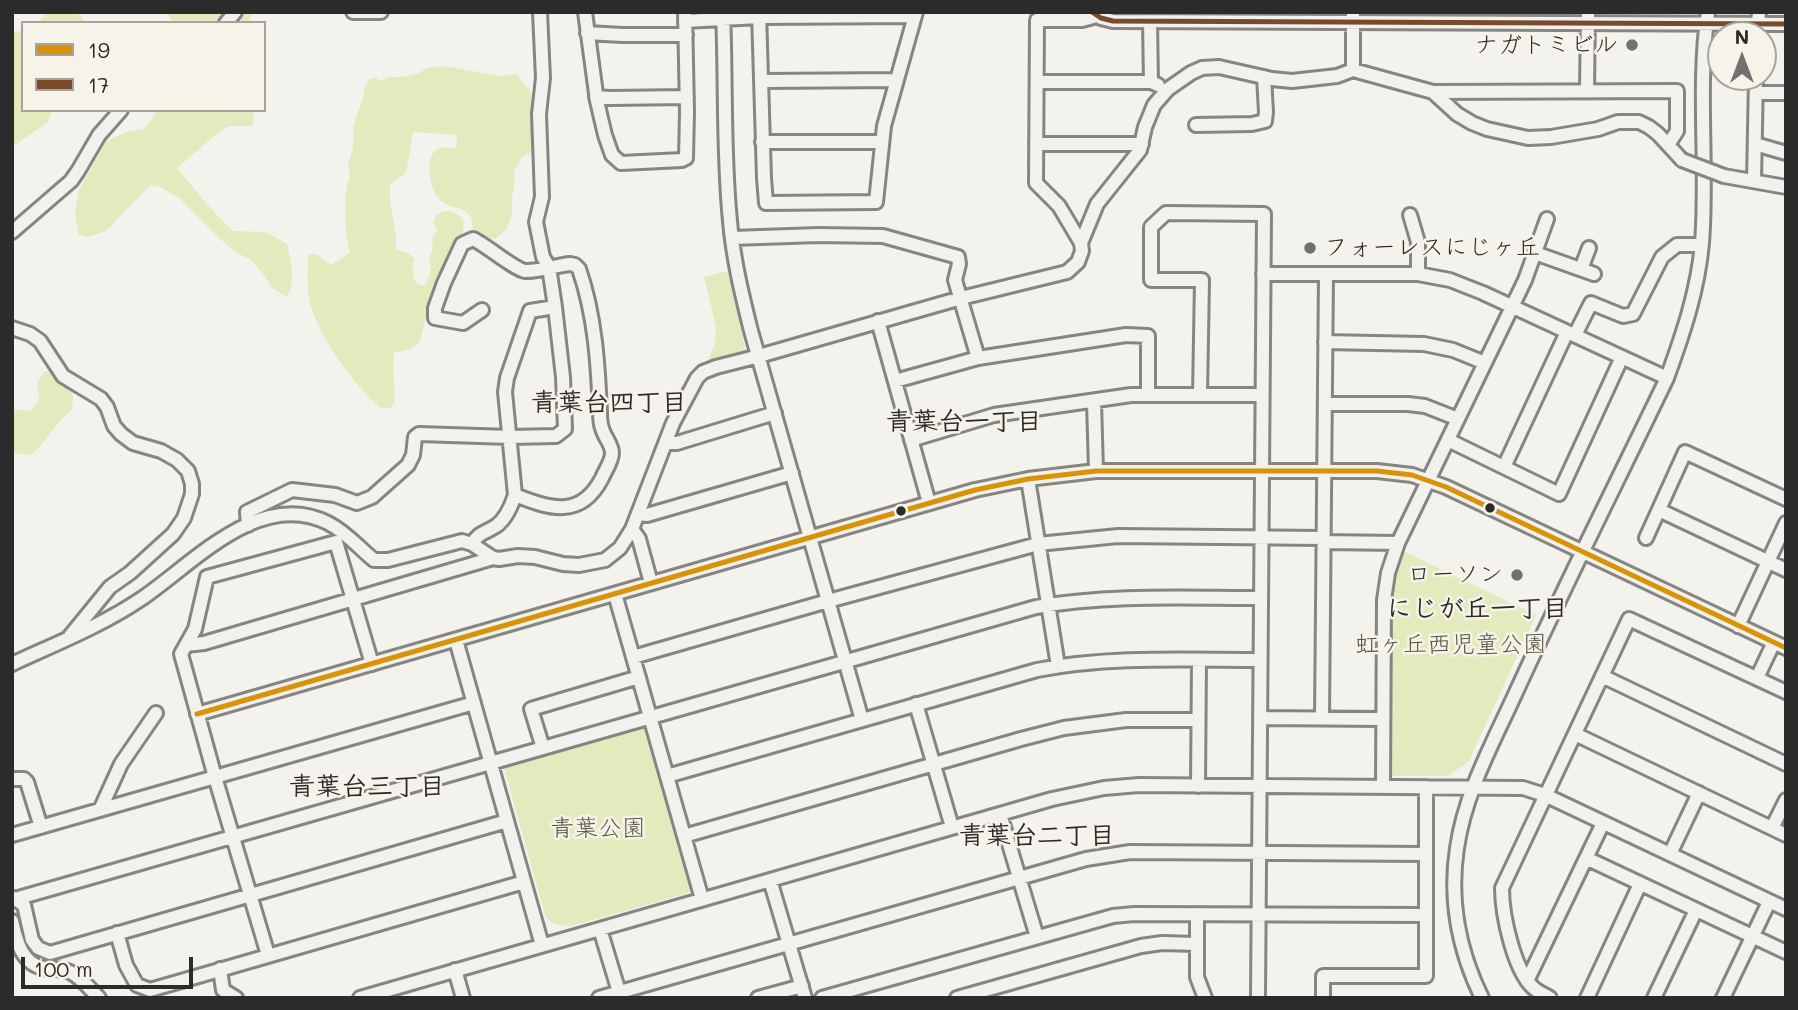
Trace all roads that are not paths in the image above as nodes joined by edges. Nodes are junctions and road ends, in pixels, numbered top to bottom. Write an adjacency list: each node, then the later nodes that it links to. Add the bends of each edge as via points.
1 (352, 12): 2 (street)
2 (381, 12)
3 (540, 12): 50 (street, via 542,197 536,222)
4 (584, 12): 16 (street)
5 (916, 14): 7 (street); 20 (street)
6 (1094, 14): 14 (street, via 1109,20); 22 (street, via 1082,20 1037,20)
7 (759, 15): 8 (street); 21 (street)
8 (723, 16): 9 (street); 45 (street)
9 (685, 17): 17 (street)
10 (1353, 17): 11 (street); 14 (street); 18 (street)
11 (1419, 17): 12 (street)
12 (1588, 18): 13 (street); 25 (street)
13 (1707, 18): 15 (street); 47 (street)
14 (1150, 21): 23 (street)
15 (1732, 21)
16 (587, 33): 17 (street); 29 (street)
17 (686, 35): 30 (street)
18 (1353, 70): 19 (street, via 1303,80); 26 (street)
19 (1264, 77): 24 (street, via 1210,67 1191,73); 32 (street, via 1265,121)
20 (897, 80): 21 (street); 34 (street)
21 (762, 81): 33 (street)
22 (1037, 82): 23 (street); 35 (street)
23 (1151, 82): 24 (street)
24 (1168, 89): 36 (street, via 1154,105)
25 (1587, 91): 26 (street); 38 (street, via 1677,91 1677,131)
26 (1433, 92): 38 (street, via 1464,119 1487,129 1539,138 1639,122)
27 (1756, 93): 28 (street); 37 (street)
28 (1786, 93)
29 (597, 97): 30 (street); 30 (street, via 612,155 621,163 686,158)
30 (687, 97)
31 (119, 112): 44 (street, via 71,181)
32 (1196, 125)
33 (762, 142): 34 (street); 34 (street, via 766,203 876,202)
34 (881, 142)
35 (1036, 144): 36 (street); 46 (street, via 1036,183 1059,206)
36 (1142, 144): 46 (street, via 1097,204)
37 (1755, 144): 39 (street); 40 (street)
38 (1668, 145): 40 (street, bridge, via 1682,160 1724,176)
39 (1786, 153)
40 (1754, 181): 41 (street)
41 (1786, 187)
42 (1410, 215): 54 (street, via 1418,242)
43 (1547, 219): 49 (street)
44 (12, 232)
45 (732, 238): 56 (street, via 883,236 958,257 955,280); 64 (street)
46 (1081, 243): 56 (street, via 1078,262 1067,272)
47 (1701, 245): 62 (street, via 1677,245 1662,257 1633,314 1623,316 1591,303); 68 (street, via 1692,304)
48 (1589, 248): 51 (street)
49 (1535, 253): 51 (street); 57 (street)
50 (549, 267): 58 (street); 59 (street, via 523,271 473,239 462,244 443,283 435,318 463,323); 88 (street, via 570,264 579,269 593,323 601,428 612,453 593,492 573,506 553,508)
51 (1581, 270): 55 (street)
52 (1263, 274): 53 (street); 71 (street, via 1264,214 1166,213 1151,227 1151,280 1202,281); 72 (street)
53 (1326, 274): 54 (street); 63 (street)
54 (1418, 274): 57 (street, via 1450,280)
55 (1594, 274)
56 (961, 298): 60 (street); 66 (street)
57 (1513, 306): 62 (street); 67 (street)
58 (555, 307): 77 (street, via 530,311 526,322 505,392); 77 (street, via 565,429 556,436)
59 (482, 310)
60 (878, 321): 64 (street); 69 (street)
61 (12, 328): 115 (street, via 40,341 63,376 101,399 121,434 169,455 188,471 192,484 184,518 173,534 110,587)
62 (1571, 333): 65 (street); 81 (street)
63 (1325, 342): 67 (street, via 1424,344); 74 (street)
64 (758, 356): 75 (street); 80 (street, via 703,372)
65 (1622, 357): 68 (street); 81 (street, via 1559,494)
66 (978, 358): 69 (street); 70 (street, via 1126,335 1149,336)
67 (1485, 363): 76 (street)
68 (1667, 378): 103 (street)
69 (895, 381): 78 (street)
70 (1147, 395): 71 (street); 73 (street)
71 (1200, 396): 72 (street)
72 (1262, 396): 82 (street)
73 (1094, 401): 78 (street, via 994,415); 83 (street)
74 (1325, 404): 76 (street, via 1408,404); 84 (street)
75 (775, 413): 80 (street); 85 (street)
76 (1458, 419): 79 (street)
77 (510, 437): 88 (street); 94 (street, via 419,434 408,465 372,497 357,503 292,490 247,512)
78 (911, 440): 90 (street)
79 (1448, 440): 81 (street); 87 (street)
80 (666, 443): 92 (street)
81 (1504, 467)
82 (1262, 470): 83 (street); 84 (street); 97 (street)
83 (1096, 471): 86 (street)
84 (1325, 471): 87 (street, via 1395,472); 99 (street)
85 (792, 473): 92 (street); 96 (street)
86 (1028, 479): 90 (street); 102 (street)
87 (1429, 480): 100 (street); 103 (street)
88 (515, 495): 101 (street, via 502,520 480,533)
89 (1786, 499): 91 (street, via 1685,452)
90 (929, 503): 96 (street)
91 (1659, 510): 98 (street); 105 (street)
92 (638, 514): 95 (street)
93 (1786, 523): 105 (street)
94 (248, 525): 101 (street, via 285,515 314,518 341,531 379,561 457,542); 115 (street, via 223,537 142,598)
95 (632, 529): 104 (street, via 612,555 596,563 571,565 526,556); 107 (street)
96 (810, 538): 107 (street); 111 (street)
97 (1261, 538): 99 (street); 102 (street, via 1118,536); 109 (street)
98 (1646, 538)
99 (1324, 540): 100 (street); 137 (street)
100 (1398, 542): 138 (street, via 1384,600)
101 (472, 544): 104 (street)
102 (1038, 544): 111 (street); 112 (street)
103 (1583, 552): 113 (street); 152 (street)
104 (493, 558): 110 (street)
105 (1768, 562): 106 (street); 113 (street)
106 (1786, 570)
107 (651, 583): 108 (street)
108 (615, 594): 114 (street); 119 (street)
109 (1261, 598): 112 (street, via 1135,597); 121 (street)
110 (352, 599): 117 (street); 117 (street, via 336,542 220,574 207,578 195,629); 124 (street)
111 (828, 601): 119 (street); 122 (street)
112 (1048, 604): 122 (street); 126 (street)
113 (1738, 625): 118 (street)
114 (484, 632): 116 (street); 125 (street, via 468,642)
115 (68, 638): 123 (street)
116 (456, 640): 124 (street); 125 (street)
117 (186, 645): 134 (street, via 181,654)
118 (1780, 645): 129 (street)
119 (633, 657): 128 (street)
120 (1199, 660): 121 (street); 126 (street, via 1121,659); 140 (street)
121 (1260, 660): 136 (street)
122 (845, 661): 135 (street); 139 (street)
123 (12, 664)
124 (372, 664): 134 (street)
125 (463, 666): 131 (street)
126 (1058, 666): 132 (street)
127 (1602, 676): 129 (street, via 1629,619); 141 (street); 145 (street)
128 (639, 677): 135 (street); 142 (street, via 531,709)
129 (1757, 678): 130 (street)
130 (1786, 692)
131 (474, 703): 143 (street); 147 (street)
132 (916, 704): 139 (street); 144 (street)
133 (156, 713): 157 (street, via 121,764)
134 (197, 714): 147 (street)
135 (650, 717): 142 (street); 146 (street)
136 (1260, 718): 137 (street); 150 (street)
137 (1322, 718): 138 (street)
138 (1383, 719): 151 (street)
139 (862, 720): 146 (street)
140 (1198, 720): 144 (street, via 1126,720 1064,728); 149 (street)
141 (1574, 734): 154 (street); 155 (street)
142 (543, 748): 143 (street)
143 (491, 763): 159 (street); 167 (street)
144 (933, 764): 162 (street); 166 (street)
145 (1786, 764)
146 (667, 776): 166 (street)
147 (215, 777): 157 (street); 167 (street)
148 (12, 779): 161 (street, via 27,782)
149 (1198, 786): 150 (street); 158 (street, via 1104,788)
150 (1259, 786): 151 (street); 168 (street)
151 (1383, 786): 153 (street)
152 (1473, 786): 153 (street); 155 (street, via 1523,788); 213 (street, via 1459,835 1454,897 1461,944)
153 (1426, 787): 169 (street)
154 (1699, 793): 163 (street); 170 (street)
155 (1545, 795): 160 (street); 199 (street, via 1502,888 1507,932)
156 (1786, 800): 163 (street)
157 (100, 810): 161 (street)
158 (1000, 814): 162 (street); 172 (street)
159 (507, 821): 174 (street); 176 (street)
160 (1603, 823): 170 (street); 171 (street)
161 (41, 827): 164 (street)
162 (952, 827): 173 (street)
163 (1772, 828): 165 (street)
164 (12, 835)
165 (1786, 835)
166 (684, 836): 178 (street)
167 (233, 837): 176 (street); 177 (street)
168 (1259, 853): 169 (street); 172 (street, via 1119,853); 184 (street)
169 (1426, 854): 185 (street)
170 (1670, 855): 179 (street)
171 (1586, 858): 175 (street); 199 (street)
172 (1019, 878): 190 (street); 192 (street)
173 (771, 880): 178 (street); 192 (street)
174 (524, 882): 182 (street); 196 (street)
175 (1640, 884): 181 (street); 215 (street)
176 (250, 895): 188 (street); 196 (street)
177 (14, 899): 188 (street, via 24,905 37,948 50,953)
178 (702, 899): 187 (street)
179 (1769, 902): 180 (street); 191 (street)
180 (1786, 909)
181 (1696, 910): 191 (street); 216 (street)
182 (533, 914): 189 (street, via 551,935); 194 (street)
183 (1197, 914): 184 (street); 190 (street, via 1113,916); 193 (street)
184 (1258, 915): 185 (street); 211 (street)
185 (1426, 915): 212 (street, via 1426,976 1323,976)
186 (12, 921): 202 (street, via 27,958 43,968 69,971)
187 (600, 929): 189 (street); 200 (street)
188 (117, 933): 197 (street, via 137,985 150,989)
189 (575, 936): 194 (street)
190 (1037, 937): 208 (street)
191 (1752, 937): 195 (street); 217 (street)
192 (789, 943): 200 (street); 201 (street)
193 (1197, 944): 209 (street, via 1141,946); 210 (street, via 1197,977)
194 (542, 945): 198 (street)
195 (1786, 952)
196 (268, 956): 197 (street)
197 (220, 969): 203 (street, via 223,990)
198 (456, 970): 204 (street); 205 (street)
199 (1527, 981): 214 (street)
200 (619, 992): 206 (street)
201 (803, 992): 207 (street)
202 (99, 998)
203 (236, 998)
204 (360, 998)
205 (463, 998)
206 (599, 998)
207 (758, 998)
208 (822, 998)
209 (957, 998)
210 (1205, 998)
211 (1258, 998)
212 (1323, 998)
213 (1482, 998)
214 (1550, 998)
215 (1587, 998)
216 (1654, 998)
217 (1723, 998)

